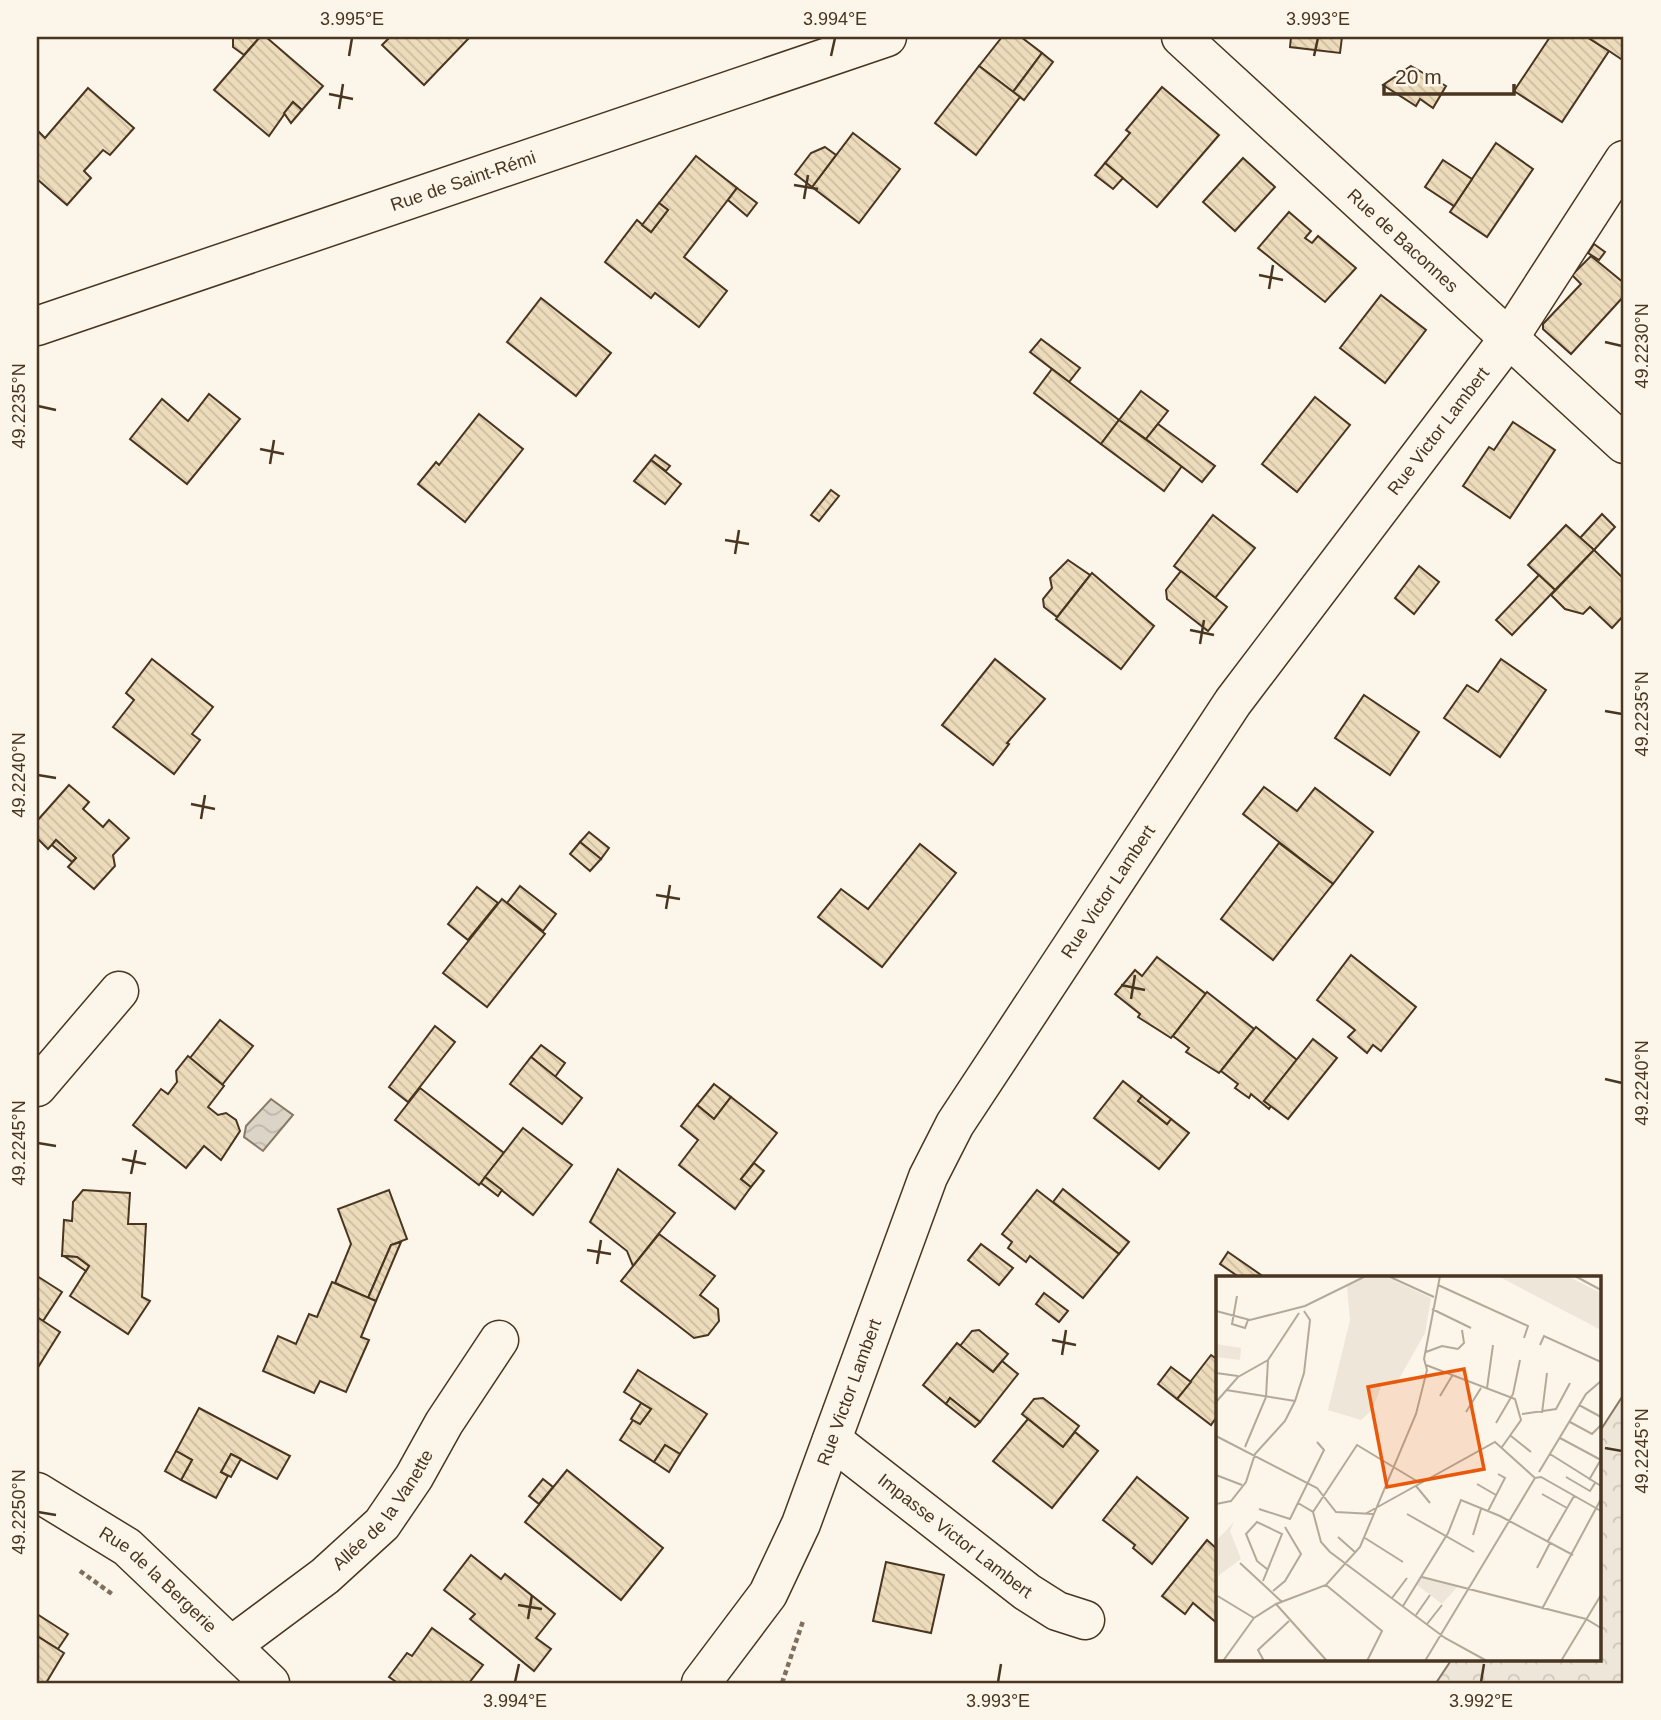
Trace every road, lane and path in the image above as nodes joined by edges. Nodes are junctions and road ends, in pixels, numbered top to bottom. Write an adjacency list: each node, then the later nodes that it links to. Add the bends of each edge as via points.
1 (887, 37): 4 (street, Rue de Saint-Rémi)
2 (1181, 37): 5 (street, Rue de Baconnes)
3 (1624, 160): 5 (street, Rue Victor Lambert)
4 (37, 326)
5 (1509, 338): 6 (street, Rue de Baconnes); 10 (street, Rue Victor Lambert, via 1233,702 955,1125 928,1177)
6 (1624, 444)
7 (119, 991): 8 (street)
8 (37, 1087)
9 (499, 1340): 15 (street, Allée de la Vanette, via 382,1524 325,1576)
10 (832, 1440): 14 (street, Impasse Victor Lambert, via 1027,1592 1057,1611); 17 (street, Rue Victor Lambert, via 801,1524 768,1594)
11 (37, 1492): 15 (street, Rue de la Bergerie, via 127,1546)
12 (70, 1564): 13 (path)
13 (115, 1597)
14 (1085, 1620)
15 (231, 1646): 16 (street, Rue de la Bergerie)
16 (270, 1683)
17 (701, 1683)

